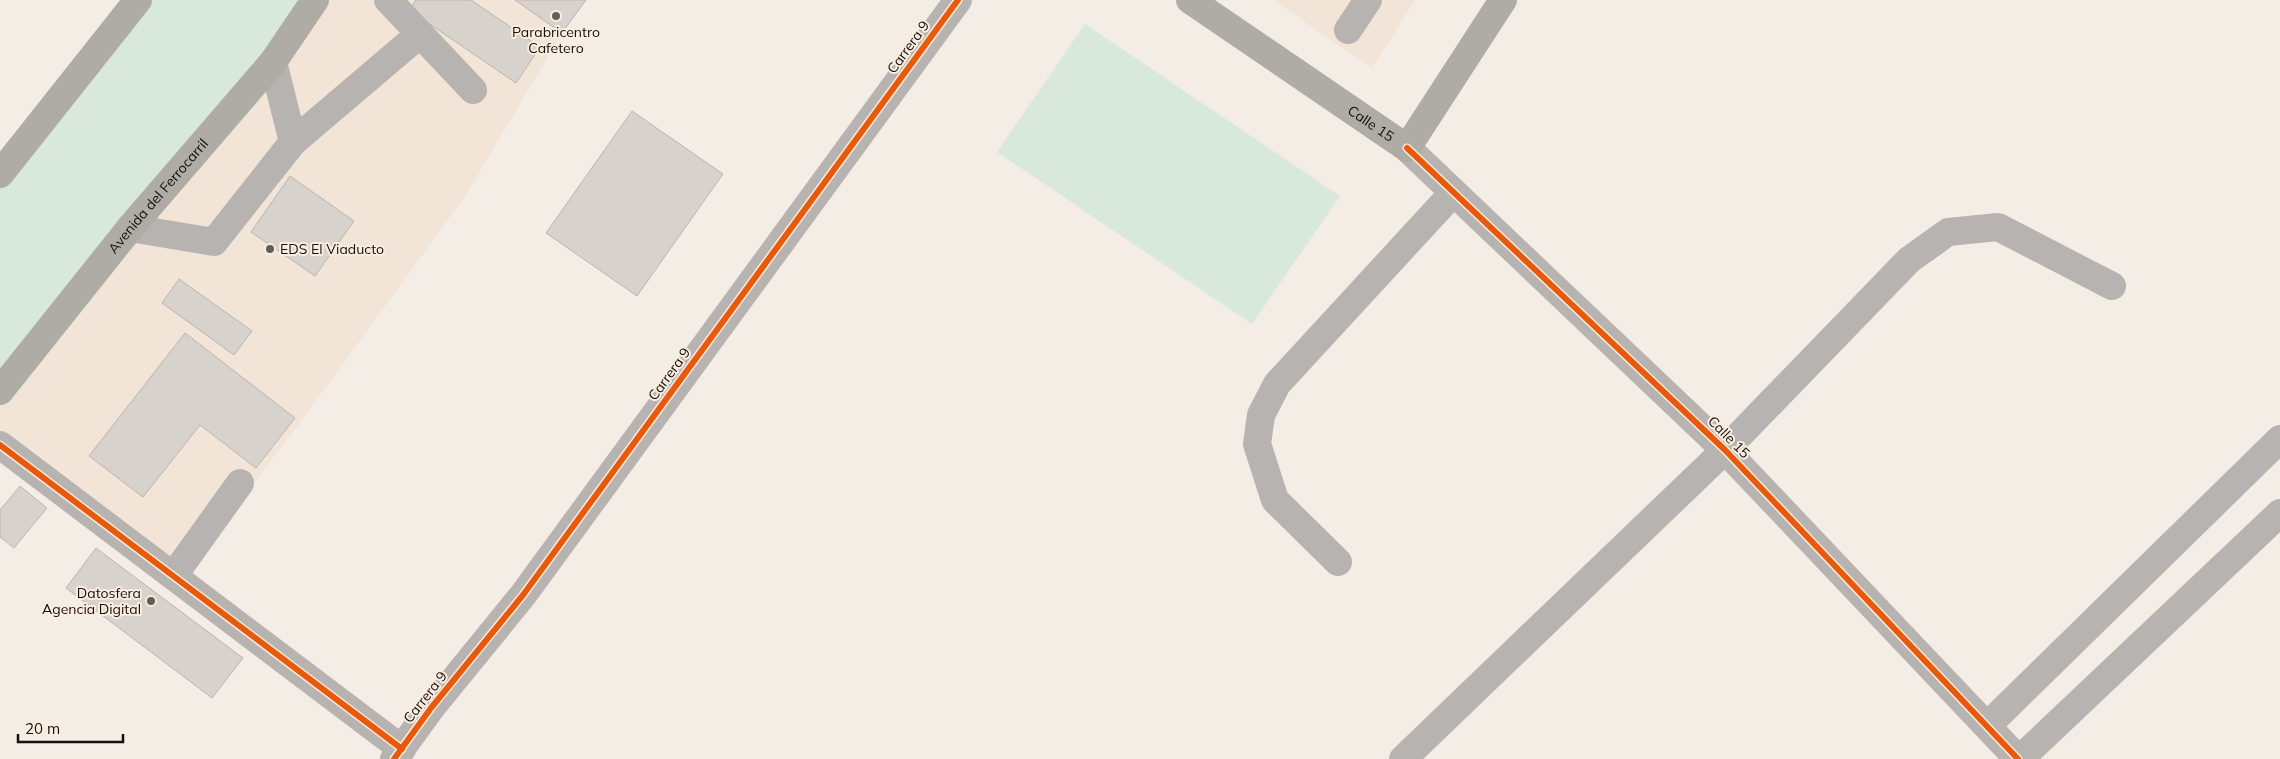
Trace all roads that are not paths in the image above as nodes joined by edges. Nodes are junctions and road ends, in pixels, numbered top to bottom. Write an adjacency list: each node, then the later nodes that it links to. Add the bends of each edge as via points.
1 (138, 0): 14 (main road)
2 (315, 0): 10 (main road, Avenida del Ferrocarril)
3 (388, 0): 9 (street)
4 (1190, 0): 13 (main road, Calle 15)
5 (1368, 0): 8 (street)
6 (1503, 0): 13 (main road)
7 (952, 2): 27 (street, Carrera 9, via 523,595)
8 (1348, 30)
9 (420, 34): 11 (street); 12 (street)
10 (274, 62): 12 (street); 16 (main road, Avenida del Ferrocarril)
11 (473, 90)
12 (293, 142): 16 (street, via 214,242)
13 (1407, 148): 15 (street, Calle 15)
14 (0, 174)
15 (1453, 193): 21 (street, Calle 15); 24 (street, via 1277,384 1260,415 1257,444 1275,500)
16 (130, 228): 18 (main road, Avenida del Ferrocarril)
17 (2112, 286): 21 (street, via 1998,226 1948,232 1909,260)
18 (0, 391)
19 (2280, 439): 26 (street)
20 (0, 445): 25 (street)
21 (1725, 450): 26 (street, Calle 15); 28 (street)
22 (240, 483): 25 (street)
23 (2280, 512): 29 (street)
24 (1338, 562)
25 (174, 575): 27 (street)
26 (1988, 726): 29 (street, Calle 15)
27 (398, 754)
28 (1403, 759)
29 (2019, 759)

